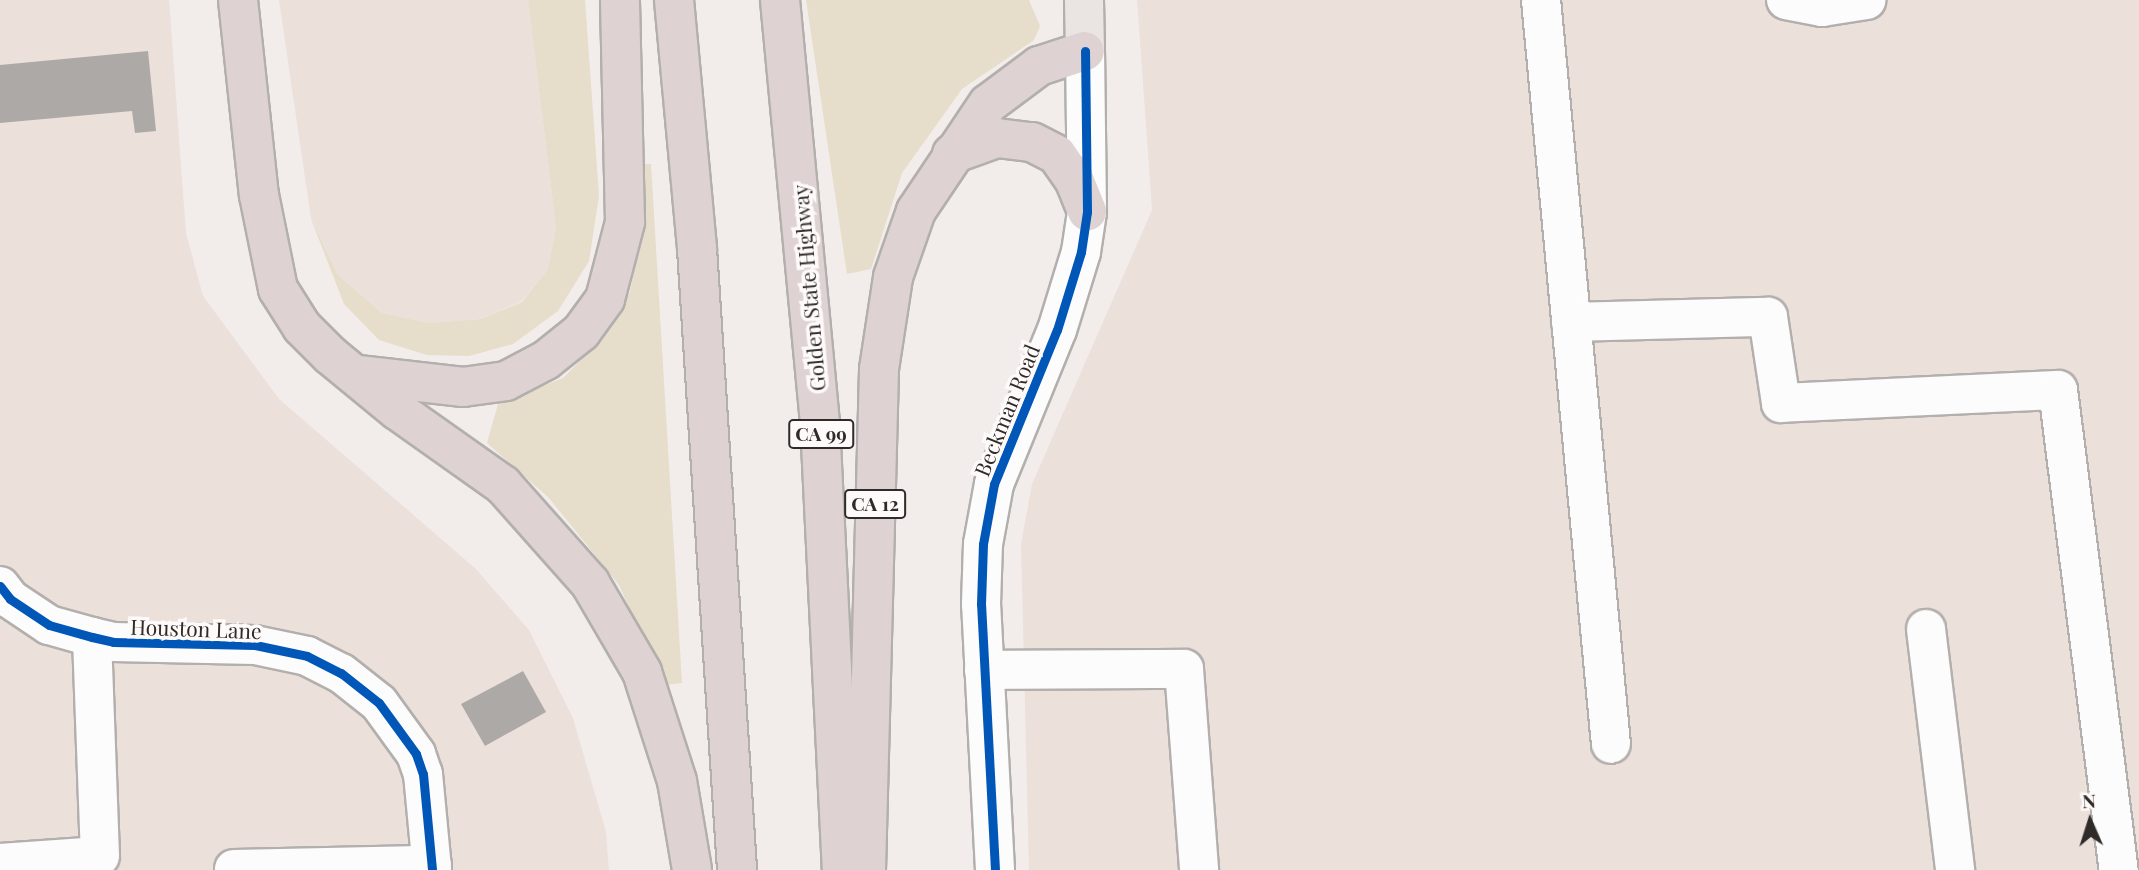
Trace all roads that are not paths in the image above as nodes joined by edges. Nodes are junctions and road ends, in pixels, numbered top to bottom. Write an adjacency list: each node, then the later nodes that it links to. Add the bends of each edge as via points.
1 (237, 0): 13 (highway, via 259,195 278,289 302,327)
2 (620, 0): 13 (highway, via 625,222 605,299 582,332 546,360 506,381 463,387)
3 (674, 0): 23 (highway, via 697,249)
4 (780, 0): 24 (highway, Golden State Highway / CA 99, via 820,423)
5 (1084, 0): 9 (main road, Beckman Road)
6 (1541, 0): 12 (street)
7 (1786, 0): 8 (street, via 1822,7)
8 (1866, 0)
9 (1086, 51): 10 (highway, CA 12, via 1039,66 988,104); 11 (street, Beckman Road)
10 (952, 154): 11 (highway, via 997,138 1032,142 1057,156 1074,179); 25 (highway, CA 12, via 916,211 893,277 879,369)
11 (1087, 212): 17 (street, Beckman Road, via 1069,295 994,484 983,544)
12 (1571, 321): 18 (street); 29 (street, via 1768,317 1782,403 2058,390)
13 (358, 375): 22 (highway, via 397,410 503,485 590,583 647,684 677,781)
14 (3, 601): 16 (street, Houston Lane, via 49,625)
15 (1926, 629): 28 (street)
16 (92, 637): 19 (street, via 100,856); 20 (street, Houston Lane, via 113,642 255,645 307,656 341,673 379,703 416,754 423,774)
17 (984, 670): 26 (street, Beckman Road); 27 (street, via 1184,669)
18 (1611, 744)
19 (0, 863)
20 (432, 867): 21 (street)
21 (234, 869)
22 (692, 870)
23 (737, 870)
24 (842, 870)
25 (866, 870)
26 (995, 870)
27 (1199, 870)
28 (1955, 870)
29 (2119, 870)

